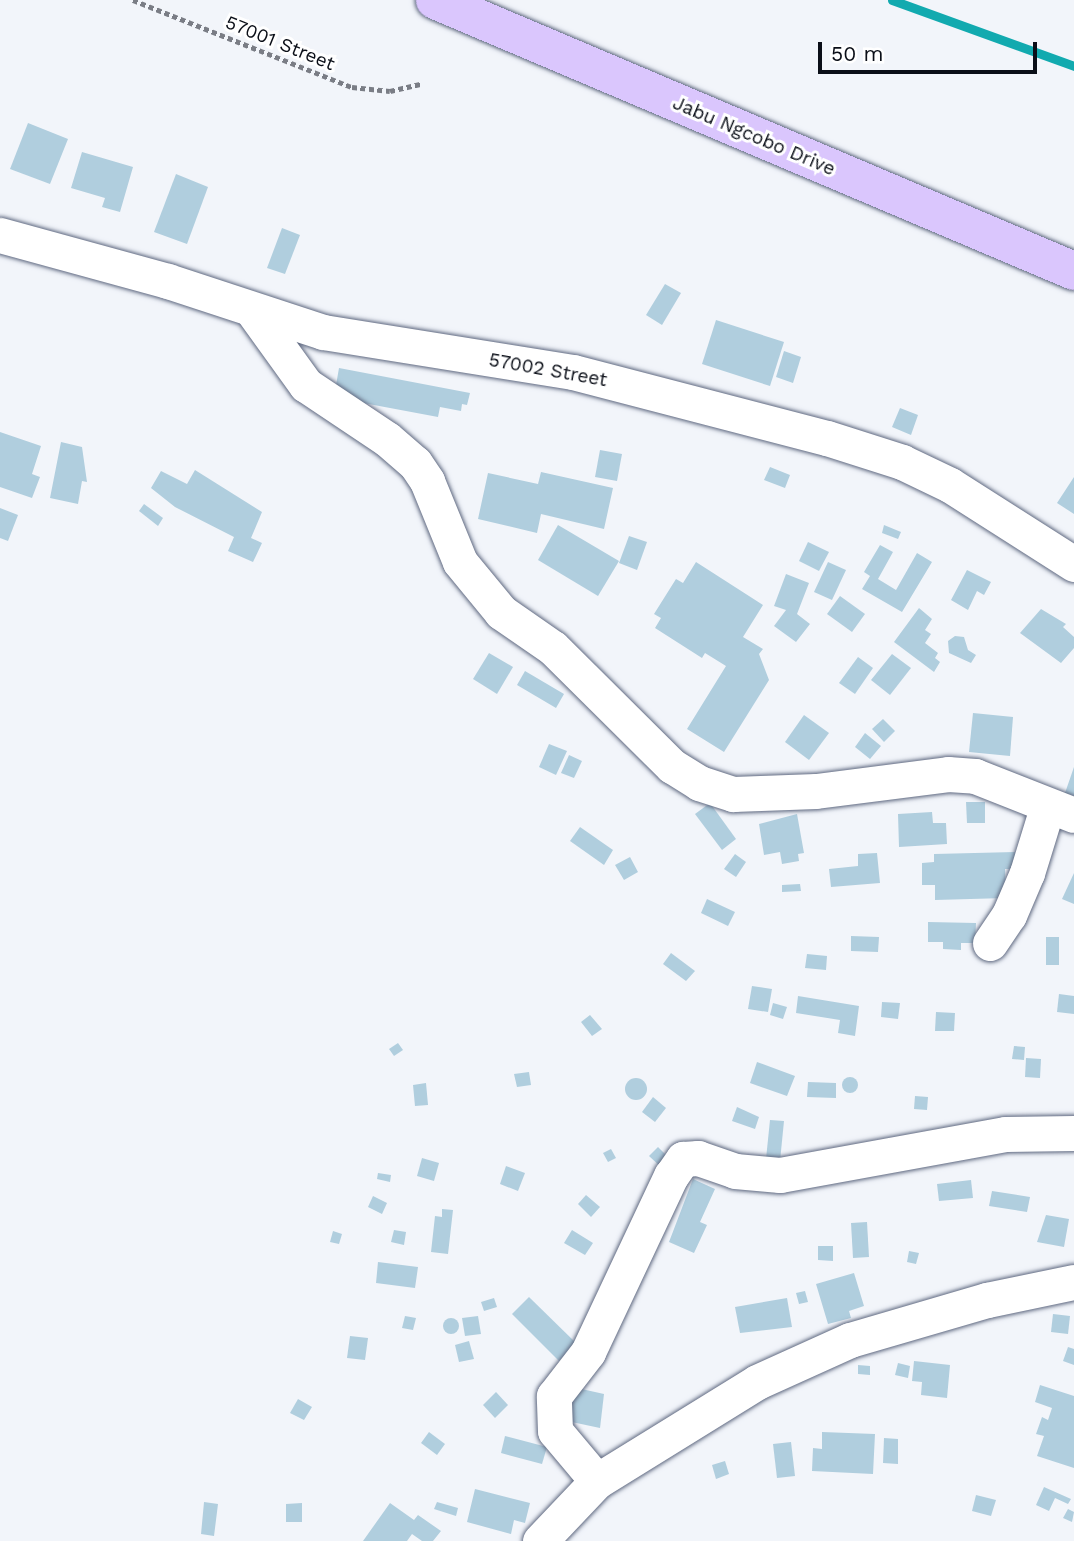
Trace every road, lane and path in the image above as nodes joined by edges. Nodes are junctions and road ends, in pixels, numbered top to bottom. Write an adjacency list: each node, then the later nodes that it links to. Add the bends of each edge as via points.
1 (133, 0): 3 (path, 57001 Street, via 352,87 390,91)
2 (435, 0): 5 (main road, Jabu Ngcobo Drive)
3 (421, 84)
4 (0, 235): 6 (street, 57002 Street, via 168,281)
5 (1074, 271)
6 (254, 313): 7 (street, 57002 Street, via 323,332 573,372 827,438 902,462 950,485); 8 (street, via 306,385 415,463 460,562 501,612 553,648 672,766 733,794 817,791 948,774 975,776)
7 (1074, 564)
8 (1061, 811): 9 (street)
9 (990, 943)
10 (1074, 1133): 12 (street, via 1005,1134 780,1175 683,1159 588,1352 554,1396 555,1431)
11 (1074, 1282): 12 (street, via 987,1300 850,1340 757,1382)
12 (597, 1481): 13 (street)
13 (540, 1541)

